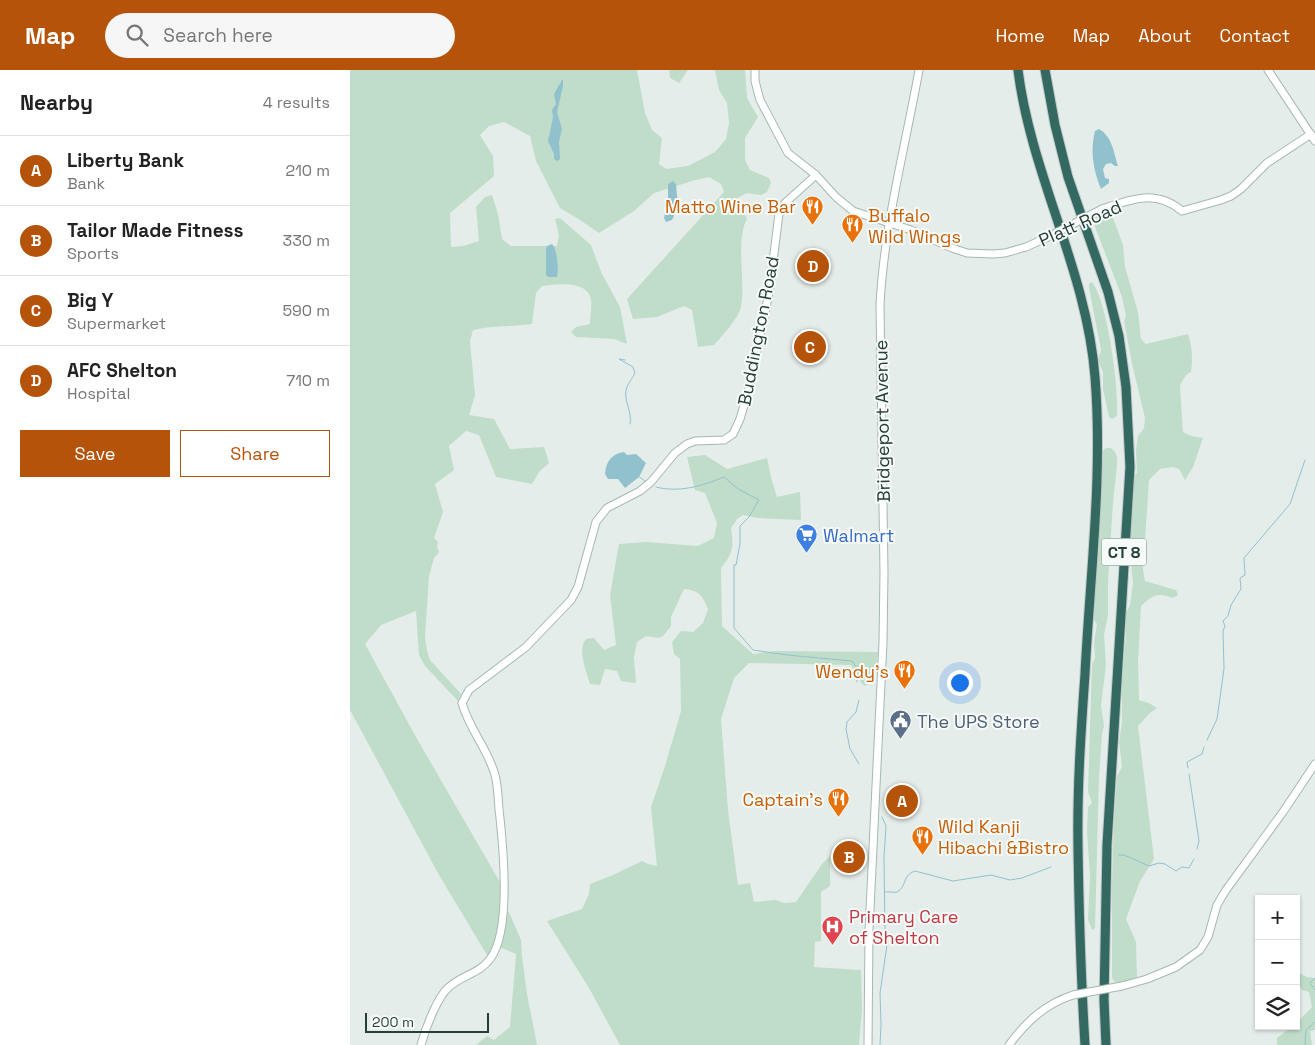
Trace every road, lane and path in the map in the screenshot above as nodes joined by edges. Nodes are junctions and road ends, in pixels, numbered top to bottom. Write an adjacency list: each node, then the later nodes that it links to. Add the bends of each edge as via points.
1 (755, 70): 8 (street, Platt Road, via 760,100 788,153)
2 (919, 70): 9 (street, Bridgeport Avenue)
3 (1018, 70): 14 (highway, CT 8, via 1036,157 1088,326 1095,373 1097,471 1078,836)
4 (1045, 70): 15 (highway, CT 8, via 1068,177 1108,292 1119,336 1126,387 1130,467 1107,845)
5 (1268, 70): 6 (street)
6 (1310, 134): 7 (street); 9 (street, Platt Road, bridge, via 1221,200 1182,211 1166,200 1143,198 1121,203 1026,247 1005,253 967,254)
7 (1315, 141)
8 (816, 175): 9 (street, Platt Road, via 848,208); 11 (street, Buddington Road, via 785,203 779,214 769,292 751,379 733,434 724,440 687,444 640,491 607,508 593,530 571,600 526,646 469,690 462,703 464,713 488,754 495,777 504,850 502,925 490,960 448,987 433,1013)
9 (889, 222): 12 (street, Bridgeport Avenue, via 880,305 883,642 869,930)
10 (1315, 764): 13 (street, bridge, via 1226,890 1200,950 1176,968 1147,979 1073,995 1050,1005 1038,1012)
11 (421, 1045)
12 (868, 1045)
13 (1009, 1045)
14 (1085, 1045)
15 (1106, 1045)

